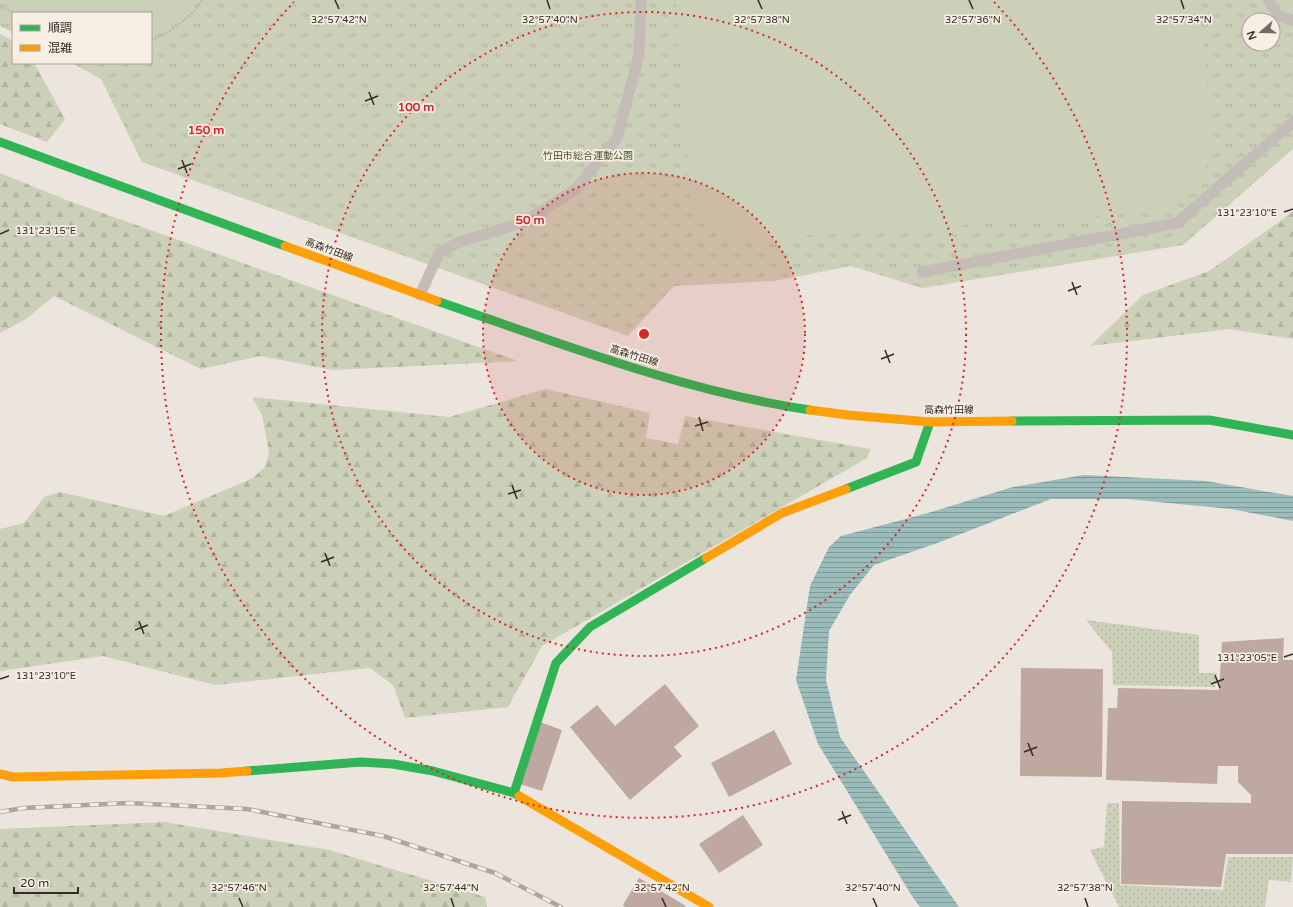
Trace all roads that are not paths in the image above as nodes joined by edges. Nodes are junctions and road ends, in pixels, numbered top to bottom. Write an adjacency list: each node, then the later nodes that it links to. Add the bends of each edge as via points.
1 (641, 0): 7 (lane, via 639,55 617,138 576,189 522,223 459,242 439,253)
2 (1268, 0): 3 (lane, via 1278,15)
3 (1293, 22)
4 (1293, 122): 6 (lane, via 1177,223)
5 (0, 142): 7 (main road, 高森竹田線)
6 (922, 272)
7 (420, 294): 8 (main road, 高森竹田線, via 598,356 730,395 771,404 848,415)
8 (930, 422): 9 (main road, 高森竹田線, via 1209,420); 11 (main road, via 916,462 782,513 590,627 556,663)
9 (1293, 435)
10 (0, 774): 11 (main road, via 13,777 221,773 361,762 433,771)
11 (514, 793): 12 (main road)
12 (709, 907)

